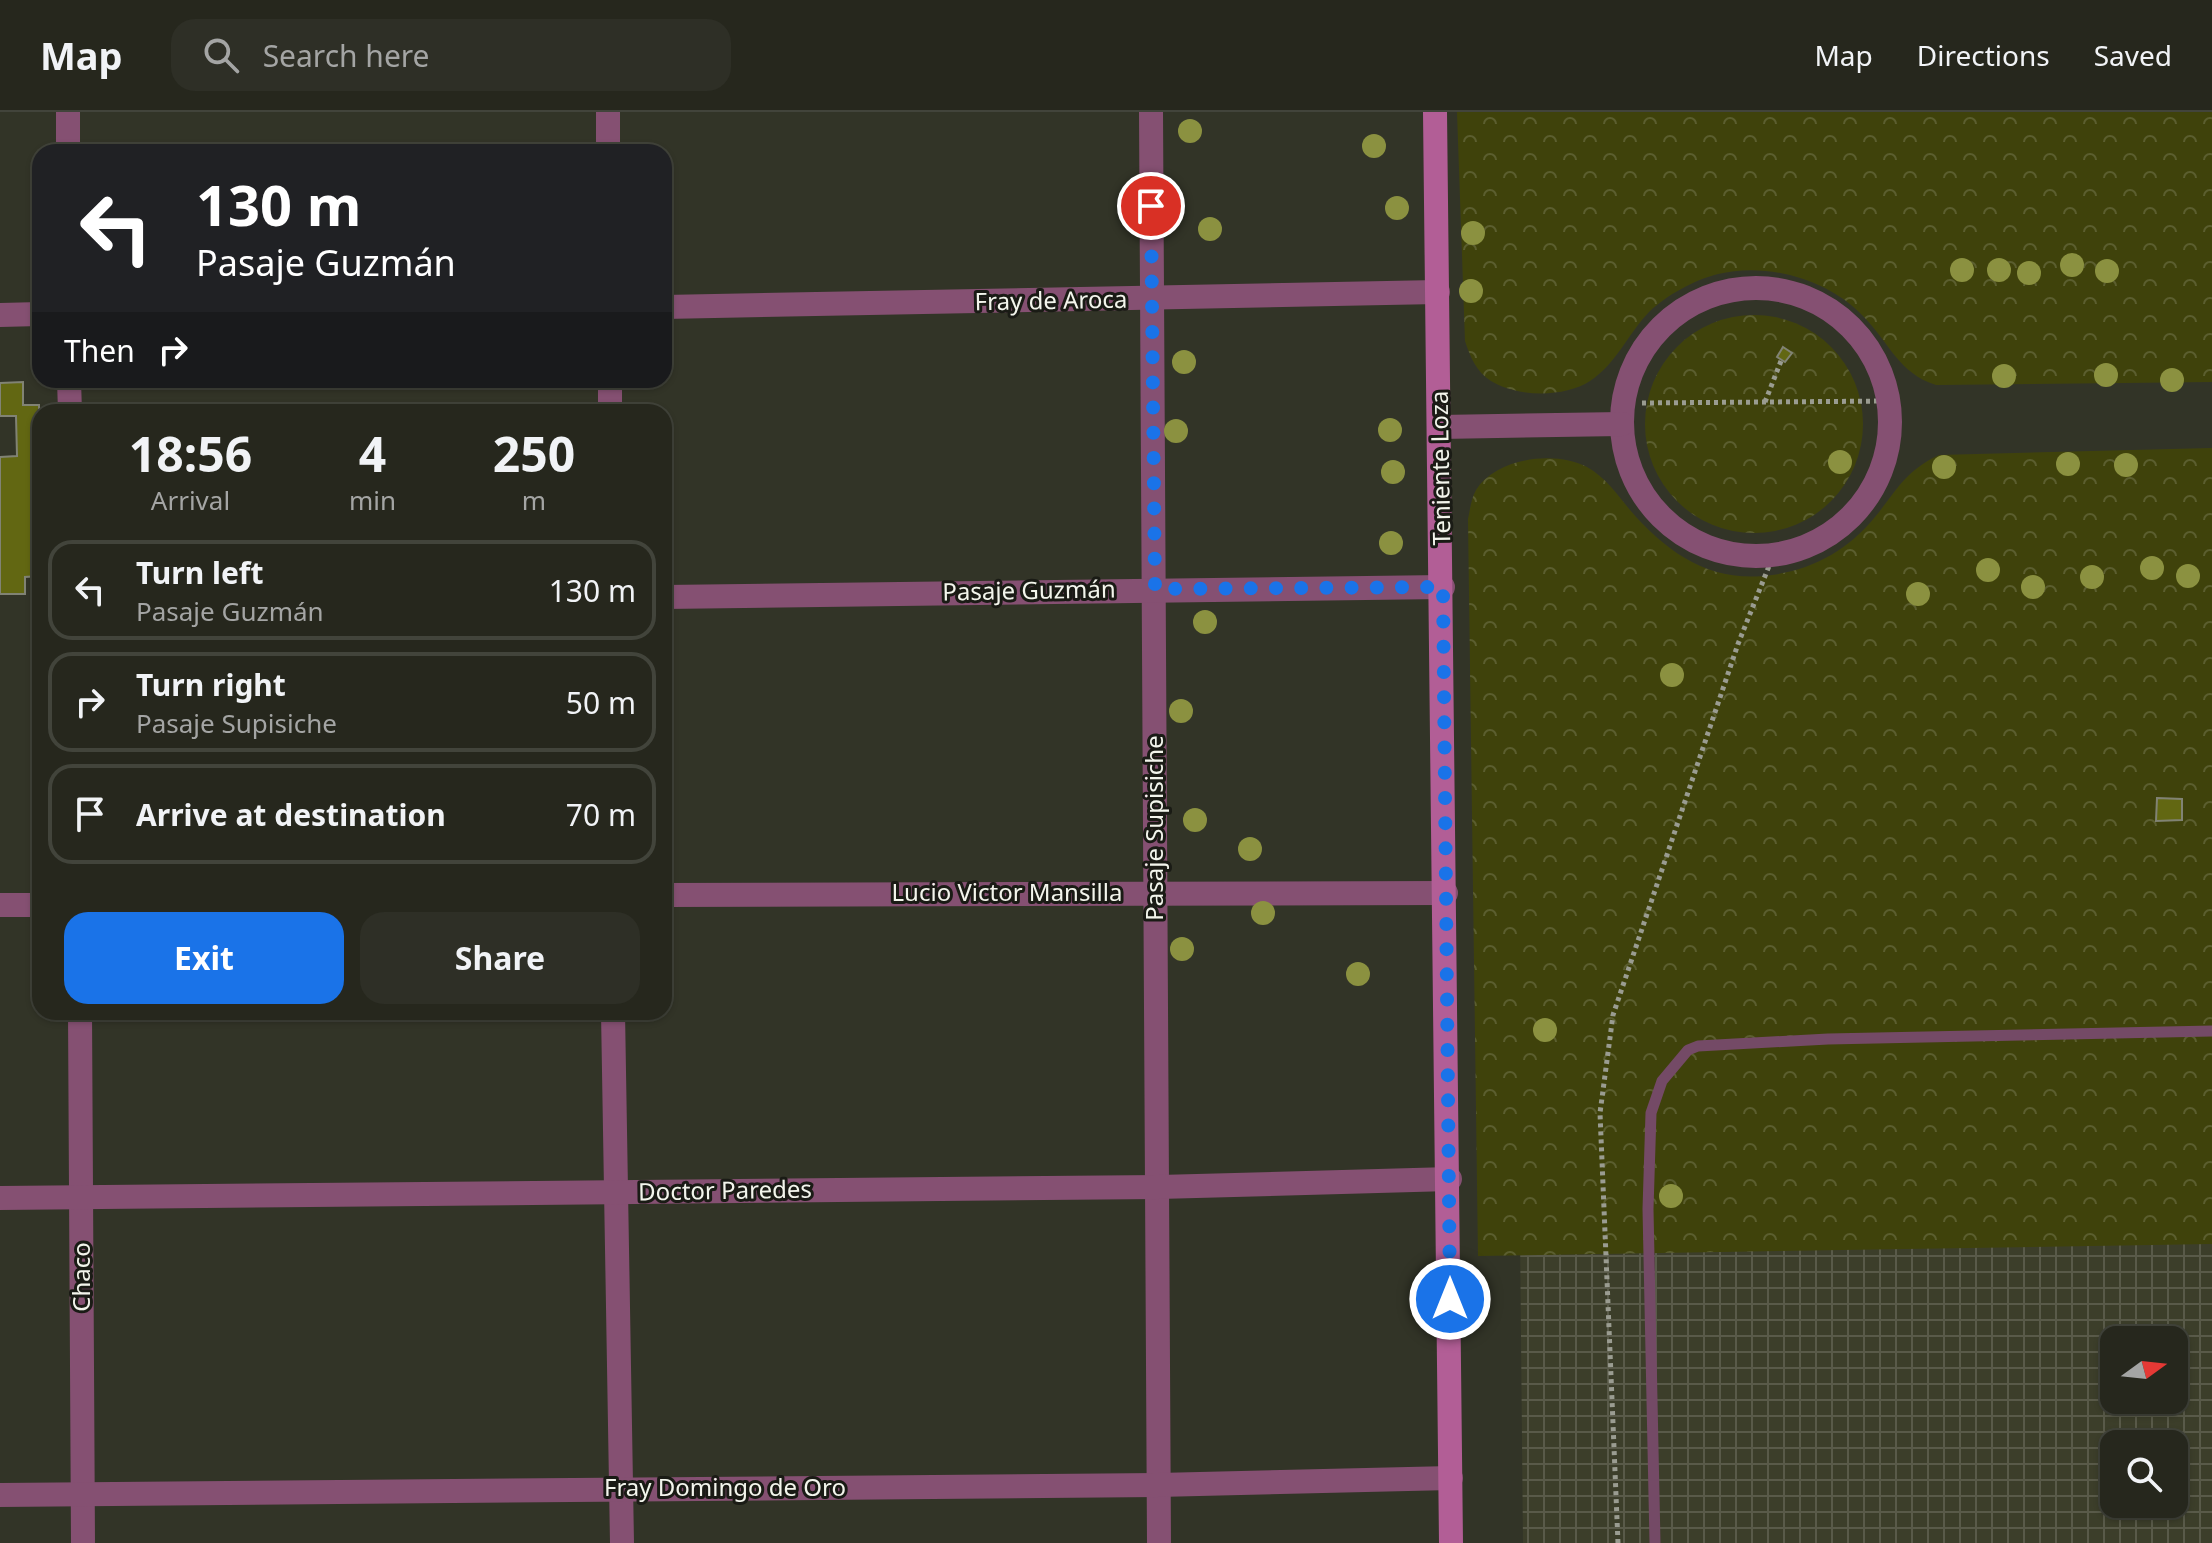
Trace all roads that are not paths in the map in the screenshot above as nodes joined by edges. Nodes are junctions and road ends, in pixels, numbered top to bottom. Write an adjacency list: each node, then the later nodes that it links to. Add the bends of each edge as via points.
1 (68, 112): 5 (street)
2 (608, 112): 6 (street)
3 (1151, 112): 8 (street, Pasaje Supisiche)
4 (1435, 112): 7 (main road, Teniente Loza)
5 (68, 144)
6 (608, 144)
7 (1438, 292): 8 (street, Fray de Aroca); 13 (main road, Teniente Loza)
8 (1151, 299): 9 (street, Fray de Aroca); 15 (street, Pasaje Supisiche)
9 (672, 307)
10 (32, 314): 11 (street)
11 (0, 315)
12 (1623, 414): 12 (street, via 1634,365 1671,318 1725,291 1765,287 1804,296 1839,316 1872,354 1889,401 1888,449 1866,500 1825,538 1773,556 1732,554 1712,549 1661,517 1629,464); 13 (street)
13 (1440, 427): 14 (main road, Teniente Loza)
14 (1443, 587): 15 (street, Pasaje Guzmán); 18 (main road, Teniente Loza)
15 (1155, 589): 16 (street, Pasaje Guzmán); 17 (street, Pasaje Supisiche)
16 (672, 597)
17 (1154, 893): 18 (street, Lucio Victor Mansilla); 19 (street, Lucio Victor Mansilla); 25 (street, Pasaje Supisiche)
18 (1446, 893): 24 (main road, Teniente Loza)
19 (672, 895)
20 (0, 905): 21 (street)
21 (32, 905)
22 (80, 1020): 28 (street, Chaco)
23 (613, 1020): 26 (street)
24 (1450, 1179): 25 (street, Doctor Paredes); 29 (main road, Teniente Loza)
25 (1159, 1187): 26 (street, Doctor Paredes); 30 (street, Pasaje Supisiche)
26 (617, 1192): 28 (street, Doctor Paredes); 31 (street)
27 (0, 1198): 28 (street, Doctor Paredes)
28 (82, 1198): 32 (street, Chaco)
29 (1451, 1478): 30 (street, Fray Domingo de Oro); 37 (main road, Teniente Loza)
30 (1158, 1485): 31 (street, Fray Domingo de Oro); 36 (street, Pasaje Supisiche)
31 (622, 1489): 32 (street, Fray Domingo de Oro); 35 (street)
32 (83, 1493): 33 (street, Fray Domingo de Oro); 34 (street, Chaco)
33 (0, 1495)
34 (83, 1543)
35 (622, 1543)
36 (1159, 1543)
37 (1451, 1543)

